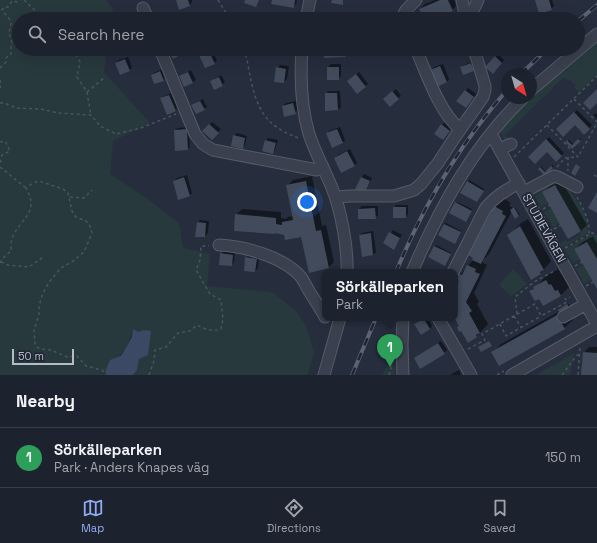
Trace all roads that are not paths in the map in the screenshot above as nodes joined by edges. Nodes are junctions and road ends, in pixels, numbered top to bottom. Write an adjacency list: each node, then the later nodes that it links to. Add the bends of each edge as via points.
1 (310, 0): 7 (street)
2 (416, 0): 8 (street)
3 (462, 0): 9 (street)
4 (478, 0): 10 (street)
5 (143, 8): 6 (street)
6 (145, 12)
7 (307, 12)
8 (405, 12)
9 (465, 12)
10 (472, 12)
11 (597, 34): 12 (street)
12 (585, 44)
13 (163, 56): 24 (street, via 195,134 203,144 213,150 317,170)
14 (302, 56): 24 (street, via 301,90 305,116)
15 (419, 56): 20 (street, via 438,98)
16 (476, 56): 20 (street, via 485,90 483,97)
17 (571, 56): 18 (street)
18 (537, 85)
19 (518, 104): 21 (street)
20 (460, 129): 27 (street, via 438,163 414,190 394,196)
21 (490, 134): 23 (street, STUDIEVÄGEN); 30 (street, via 466,167 426,240)
22 (511, 144): 23 (street)
23 (500, 149): 26 (street, STUDIEVÄGEN)
24 (323, 167): 27 (street)
25 (572, 184): 26 (street, via 554,176)
26 (521, 187): 31 (street, via 491,201); 32 (street, STUDIEVÄGEN)
27 (336, 197): 29 (street)
28 (219, 245): 33 (street, via 253,251 295,271)
29 (347, 269)
30 (413, 269)
31 (455, 269)
32 (586, 304): 34 (street); 39 (street, STUDIEVÄGEN)
33 (322, 312)
34 (563, 317)
35 (328, 321): 38 (street)
36 (403, 321): 41 (street)
37 (440, 321): 42 (street)
38 (338, 322): 40 (street)
39 (597, 325): 43 (street)
40 (324, 375)
41 (403, 375)
42 (471, 375)
43 (512, 375)

